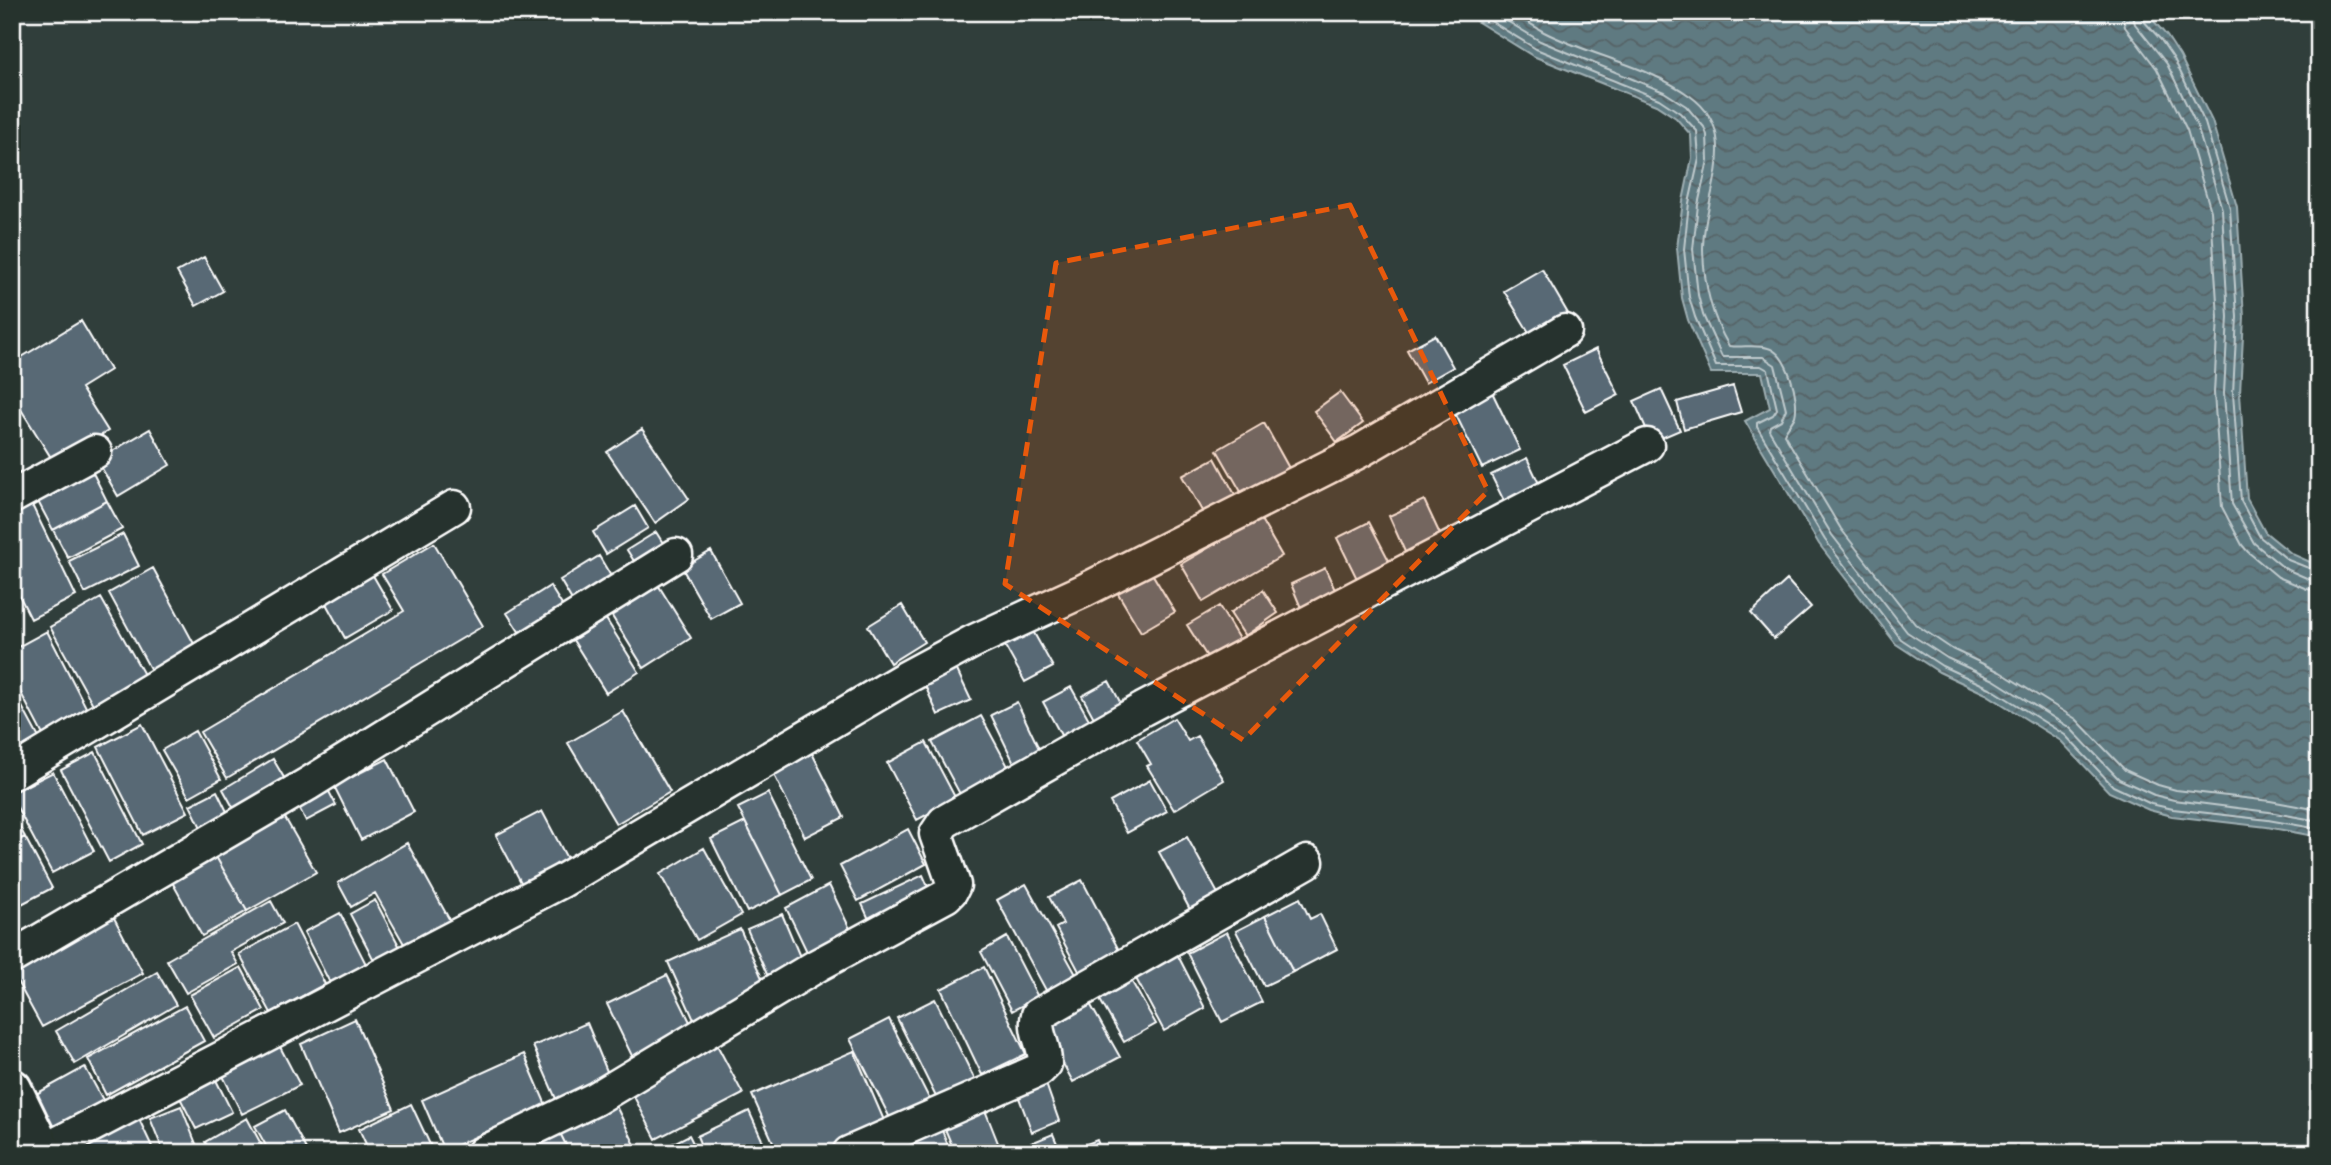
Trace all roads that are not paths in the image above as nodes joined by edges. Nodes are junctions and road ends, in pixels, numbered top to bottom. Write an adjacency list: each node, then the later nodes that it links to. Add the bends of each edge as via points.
1 (1565, 331): 11 (street, via 1360,450 905,678 562,881)
2 (1647, 446): 12 (street, via 1143,709 944,822 936,834 954,885 946,896 818,965 595,1099)
3 (95, 452): 4 (street)
4 (12, 497)
5 (454, 506): 7 (street)
6 (677, 555): 9 (street, via 308,784)
7 (12, 773)
8 (1307, 862): 13 (street, via 1038,1015 1035,1024 1045,1054 1045,1064 1039,1070)
9 (12, 957)
10 (12, 1089): 11 (street)
11 (43, 1152)
12 (483, 1153)
13 (849, 1153)

